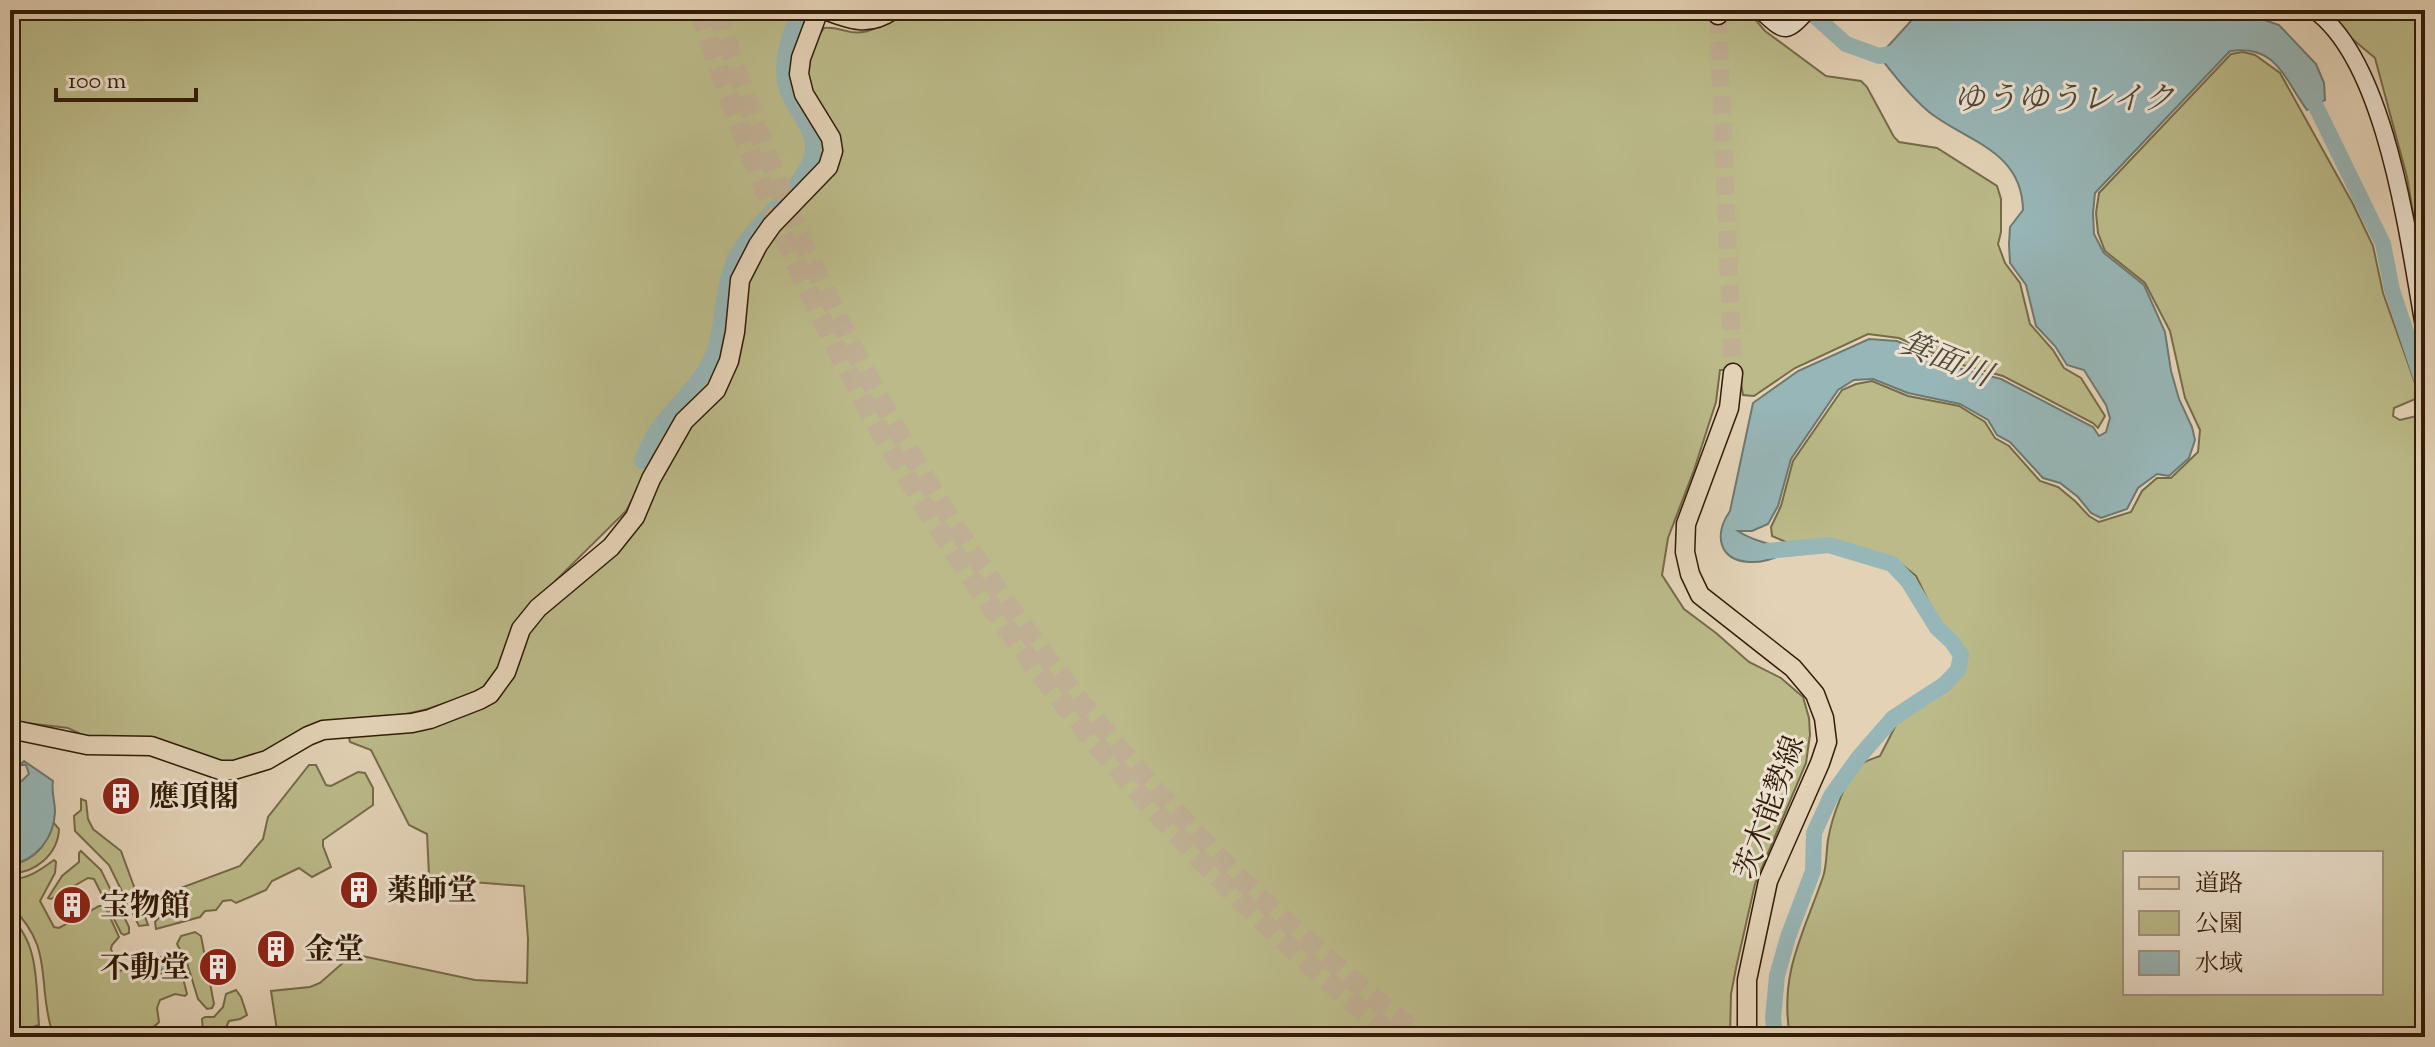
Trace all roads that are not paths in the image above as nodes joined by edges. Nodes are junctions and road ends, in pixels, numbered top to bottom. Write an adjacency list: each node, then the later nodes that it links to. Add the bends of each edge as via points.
1 (822, 10): 2 (main road, via 859,21); 8 (main road, via 799,74 804,94 832,142 828,167 758,245 740,280 729,361 716,390 684,421 635,517 611,547 538,608 521,629 506,672 490,694 412,723 323,730 267,760 234,770 151,746 87,745)
2 (893, 10)
3 (1760, 10): 5 (street, via 1784,28)
4 (2314, 10): 6 (street, via 2347,44 2370,92 2396,175)
5 (1805, 13)
6 (2425, 332)
7 (1733, 373): 9 (main road, 茨木能勢線, via 1729,408 1686,524 1690,574 1700,595 1793,668 1815,694 1827,742 1768,881 1747,980)
8 (10, 729)
9 (1747, 1037)

